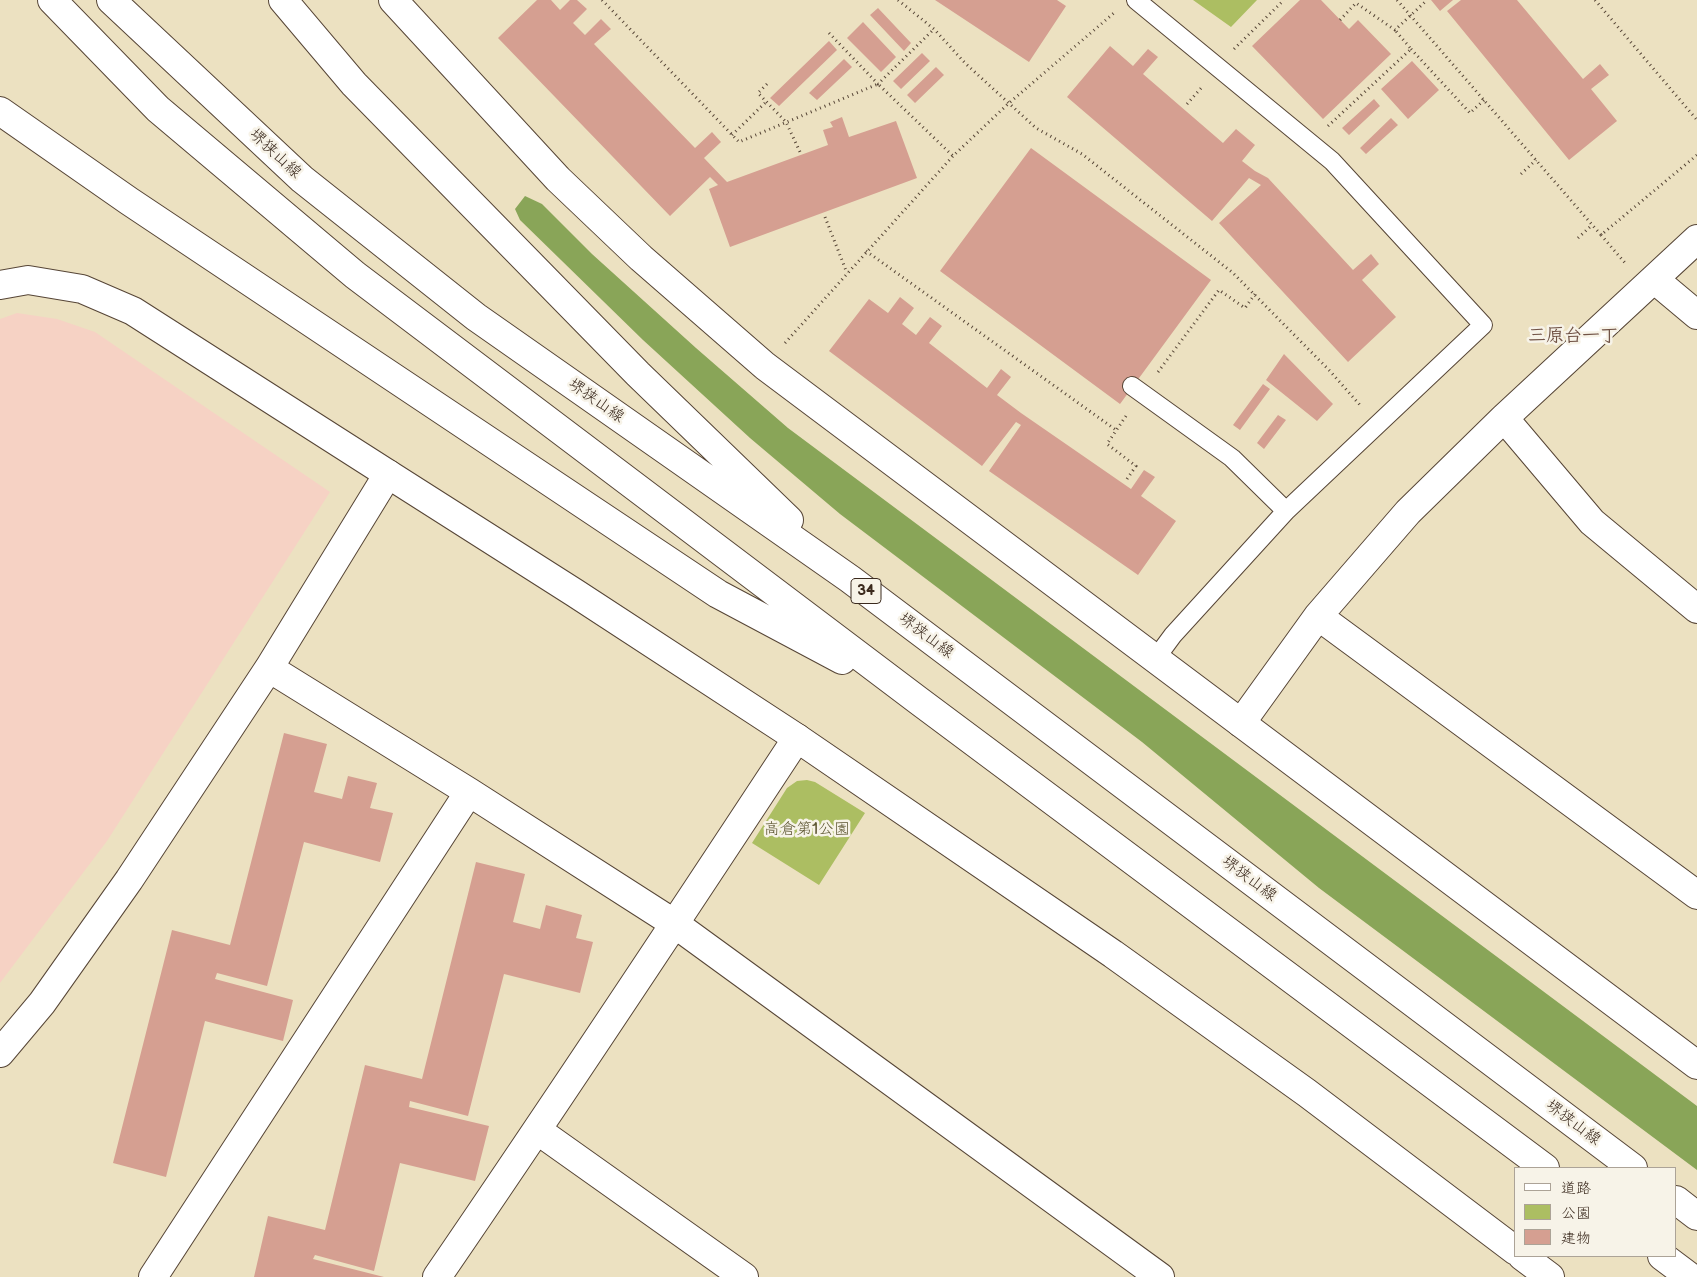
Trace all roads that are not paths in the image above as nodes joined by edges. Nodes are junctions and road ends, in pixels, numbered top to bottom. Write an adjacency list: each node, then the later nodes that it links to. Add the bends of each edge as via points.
1 (52, 0): 20 (street, via 158,109 355,275)
2 (111, 0): 15 (street, 堺狭山線 / 34, via 302,179 476,318)
3 (283, 0): 15 (street, via 354,84 632,367)
4 (393, 0): 18 (street, via 558,179 641,258 765,366)
5 (1129, 3): 14 (lane, via 1332,161 1484,325)
6 (0, 111): 20 (street, via 129,201 718,594)
7 (1697, 239): 8 (street)
8 (1654, 279): 10 (street); 12 (street)
9 (0, 286): 13 (street, via 28,280 82,289 133,311)
10 (1697, 315)
11 (1135, 396): 14 (lane, via 1232,458)
12 (1504, 418): 16 (street, via 1592,522); 17 (street, via 1408,512)
13 (388, 474): 19 (street); 22 (street)
14 (1286, 511): 18 (lane)
15 (850, 579): 30 (street, 堺狭山線 / 34)
16 (1697, 609)
17 (1318, 616): 21 (street); 24 (street)
18 (1156, 658): 21 (street)
19 (269, 668): 23 (street); 26 (street, via 107,910 42,1003)
20 (919, 701): 29 (street)
21 (1241, 723): 27 (street)
22 (796, 738): 25 (street); 33 (street, via 1113,954 1307,1093)
23 (470, 792): 25 (street); 36 (street)
24 (1697, 895)
25 (676, 924): 28 (street); 39 (street)
26 (0, 1053)
27 (1697, 1064)
28 (537, 1130): 37 (street); 38 (street)
29 (1544, 1167)
30 (1632, 1167)
31 (1677, 1201): 32 (street)
32 (1697, 1216)
33 (1514, 1249)
34 (1523, 1257): 40 (street)
35 (1663, 1257): 41 (street)
36 (153, 1277)
37 (437, 1277)
38 (744, 1277)
39 (1160, 1277)
40 (1550, 1277)
41 (1690, 1277)

